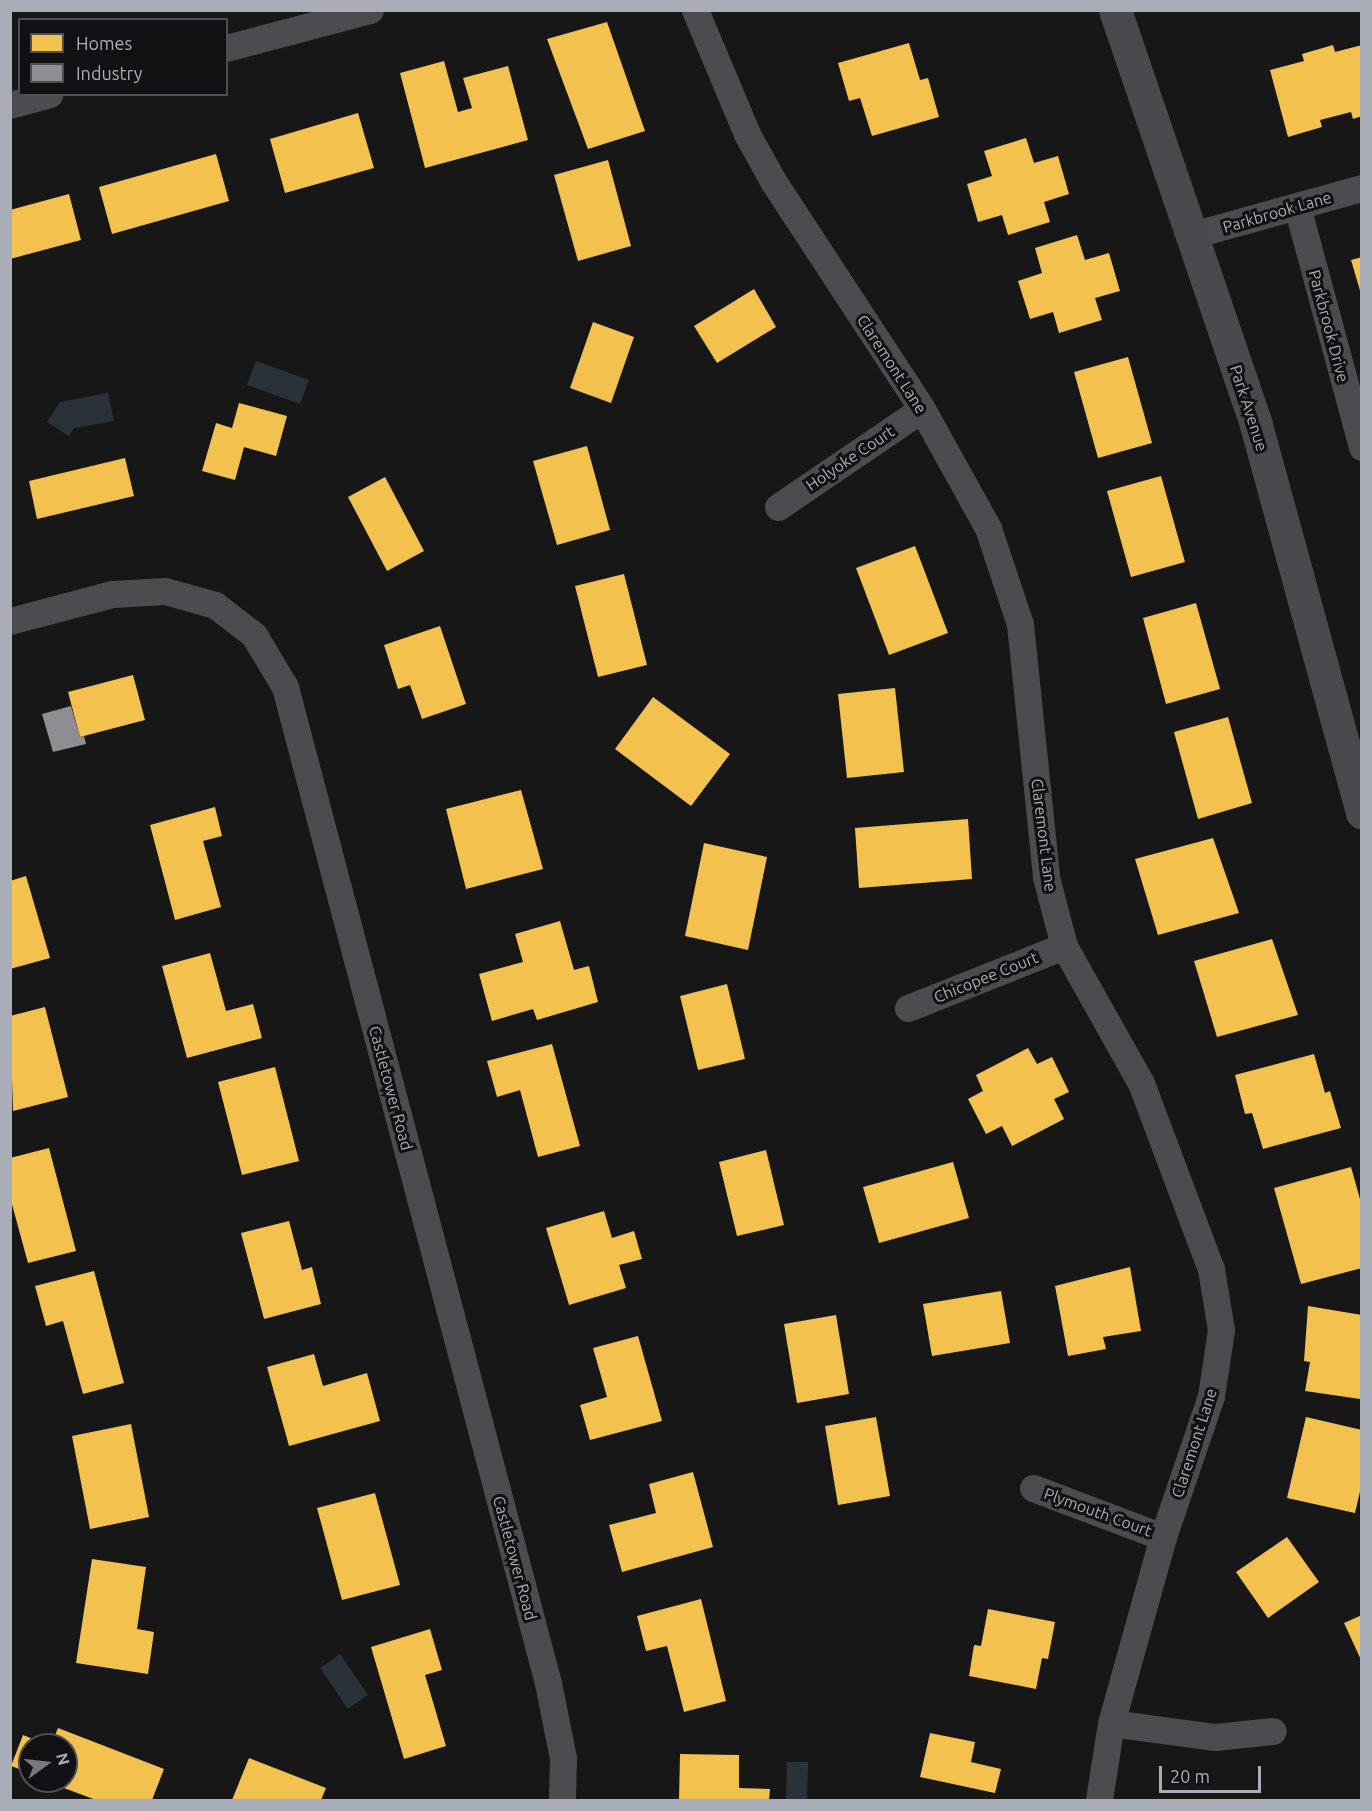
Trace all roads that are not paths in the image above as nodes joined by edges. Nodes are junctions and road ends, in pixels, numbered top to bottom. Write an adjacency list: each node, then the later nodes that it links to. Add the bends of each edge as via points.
1 (370, 10): 4 (street)
2 (695, 10): 10 (street, Claremont Lane, via 747,134 773,181)
3 (1115, 10): 9 (main road, Park Avenue)
4 (228, 47)
5 (43, 96): 6 (street)
6 (10, 105)
7 (1362, 188): 8 (street, Parkbrook Lane)
8 (1297, 206): 9 (street, Parkbrook Lane); 11 (street, Parkbrook Drive)
9 (1192, 235): 14 (main road, Park Avenue, via 1256,425)
10 (922, 409): 12 (street, Holyoke Court); 15 (street, Claremont Lane, via 988,528 1020,624 1046,877)
11 (1362, 447)
12 (777, 507)
13 (10, 621): 21 (street, Castletower Road, via 112,594 165,591 215,605 254,635 285,687 548,1683 563,1758)
14 (1362, 813)
15 (1064, 946): 16 (street, Chicopee Court); 18 (street, Claremont Lane, via 1140,1083 1213,1279 1221,1330 1211,1396)
16 (908, 1008)
17 (1033, 1488): 18 (street, Plymouth Court)
18 (1163, 1537): 19 (street, Claremont Lane)
19 (1111, 1723): 20 (street, via 1215,1737); 22 (street, Claremont Lane)
20 (1273, 1731)
21 (562, 1800)
22 (1099, 1800)

